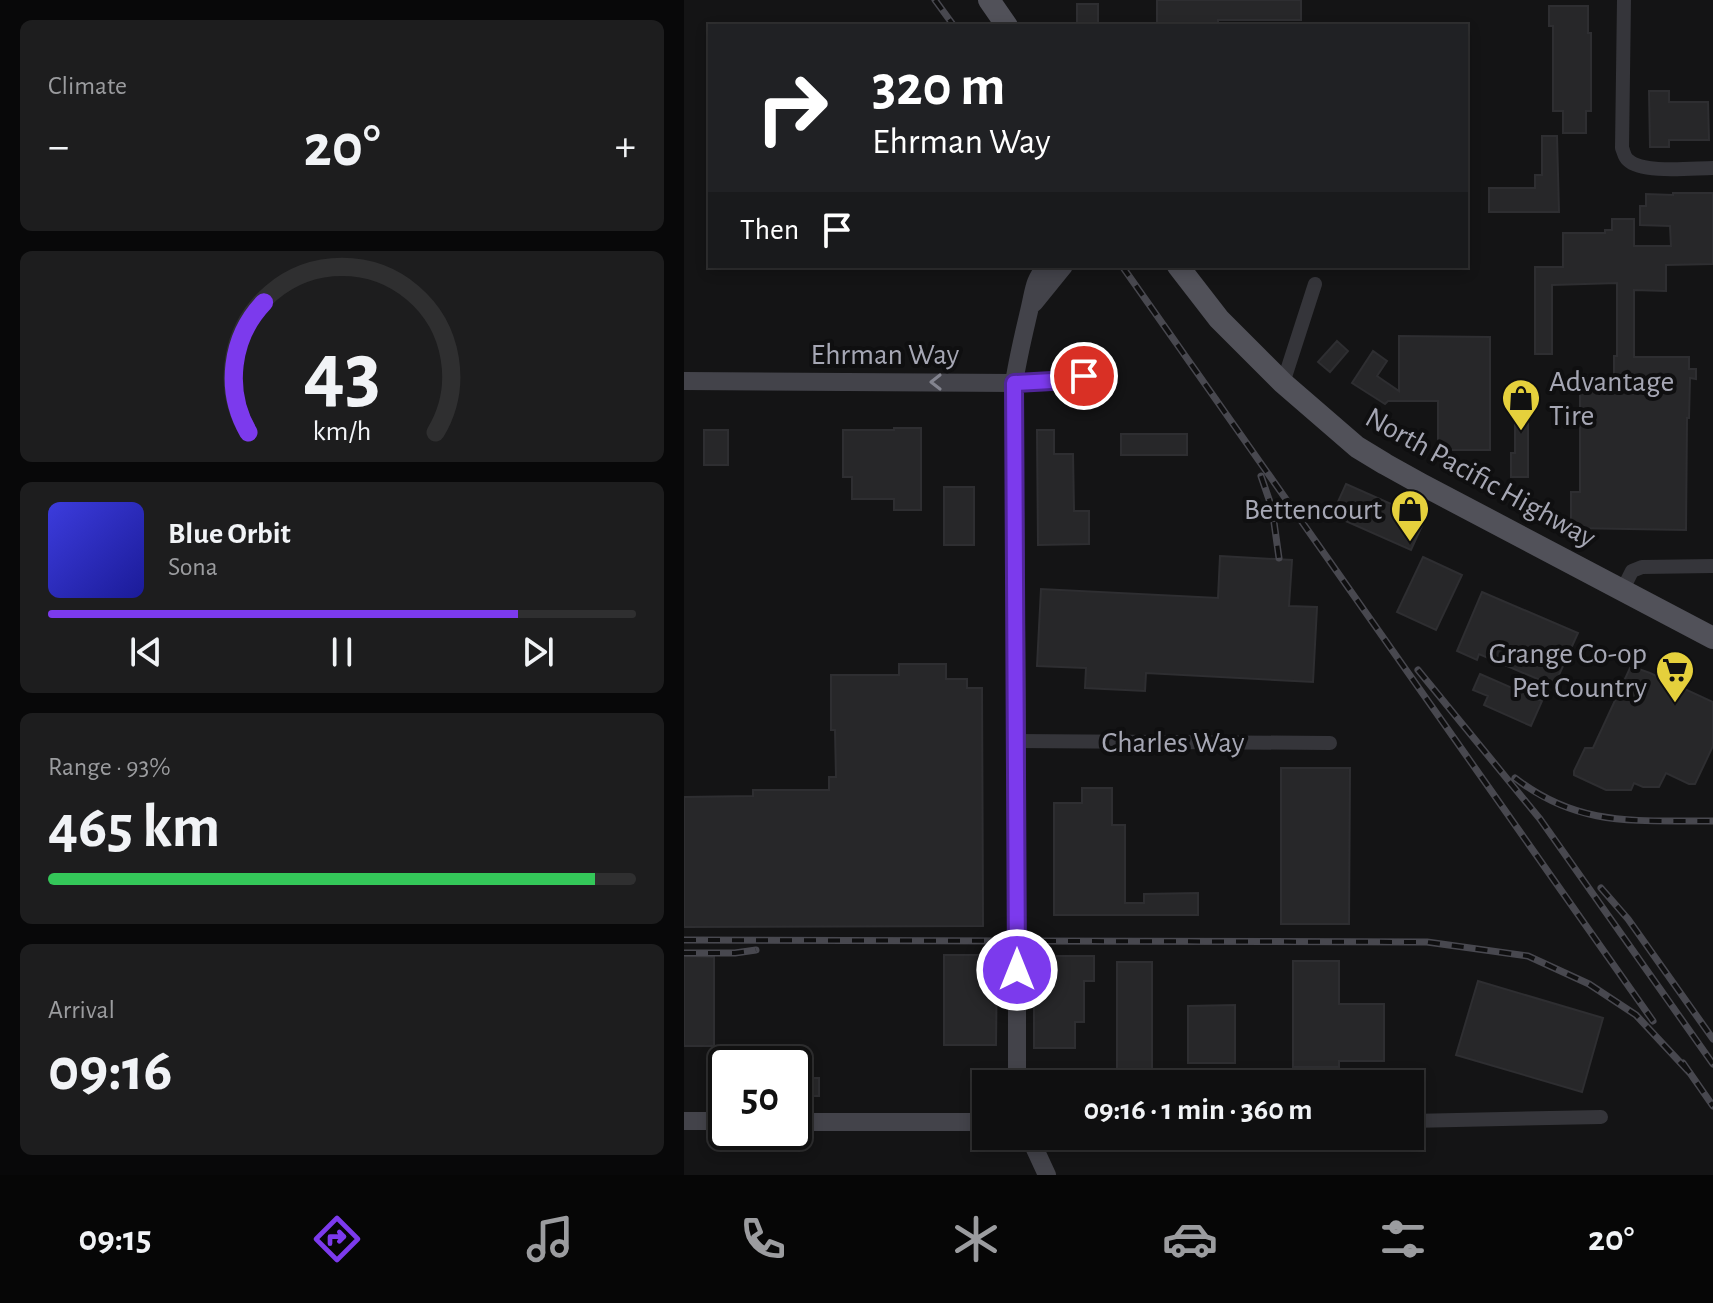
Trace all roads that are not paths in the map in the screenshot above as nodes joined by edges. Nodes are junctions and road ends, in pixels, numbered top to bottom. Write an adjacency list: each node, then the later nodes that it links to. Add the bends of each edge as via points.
1 (989, 0): 3 (main road)
2 (1624, 0): 4 (street, via 1622,148 1627,160 1645,167)
3 (1006, 24)
4 (1713, 168)
5 (1044, 268): 9 (main road, via 1037,276)
6 (1062, 268): 9 (main road)
7 (1178, 269): 13 (main road, North Pacific Highway)
8 (1315, 284): 13 (street)
9 (1030, 308): 12 (main road)
10 (1084, 376): 12 (street, Ehrman Way)
11 (684, 381): 12 (main road, Ehrman Way, one-way to 11)
12 (1014, 383): 17 (main road)
13 (1283, 383): 15 (main road, North Pacific Highway, via 1357,447)
14 (1713, 566): 15 (street, via 1642,567 1632,571)
15 (1622, 591): 16 (main road, North Pacific Highway)
16 (1713, 638)
17 (1017, 741): 18 (street, Charles Way); 19 (main road)
18 (1330, 743)
19 (1017, 1070)
20 (1601, 1117): 23 (street)
21 (684, 1121): 22 (main road)
22 (708, 1121)
23 (1424, 1121)
24 (812, 1122): 25 (main road)
25 (972, 1122)
26 (1035, 1150): 27 (main road)
27 (1047, 1175)

